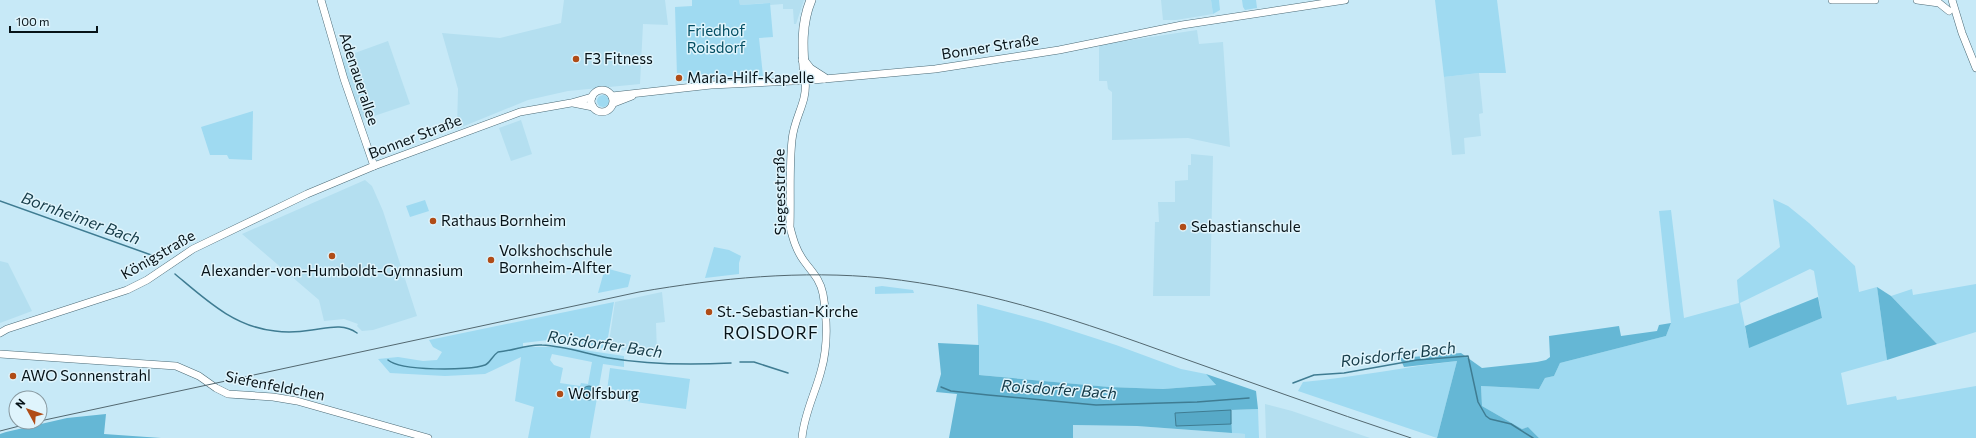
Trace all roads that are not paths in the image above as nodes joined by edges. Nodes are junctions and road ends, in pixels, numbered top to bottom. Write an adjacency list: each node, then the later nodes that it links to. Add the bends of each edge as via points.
1 (321, 0): 19 (street, Adenauerallee, via 344,79)
2 (811, 0): 11 (main road, via 802,41)
3 (1345, 0): 13 (street, Bonner Straße, via 1182,25 1059,50 935,69)
4 (1832, 0): 5 (street)
5 (1875, 0)
6 (1917, 0): 9 (street, via 1939,3)
7 (1944, 0): 9 (street)
8 (1952, 0): 10 (street)
9 (1949, 11): 10 (street)
10 (1958, 24): 12 (street)
11 (803, 60): 13 (main road, via 810,69); 14 (main road)
12 (1976, 68)
13 (824, 78): 14 (street, Bonner Straße)
14 (805, 80): 16 (street, Bonner Straße, via 711,85); 25 (street, Siegesstraße, via 805,99 795,120 792,140 790,227 798,252 816,274 820,284 826,333 822,368 806,412)
15 (592, 97): 16 (street, via 602,90 609,92); 17 (street, Bonner Straße); 18 (street)
16 (613, 99): 18 (street, via 612,107 605,112)
17 (571, 103): 18 (street, Bonner Straße); 19 (street, Bonner Straße, via 520,112)
18 (593, 107)
19 (374, 166): 20 (street, Bonner Straße)
20 (273, 210): 21 (street, Königstraße, via 193,249 147,280 127,290)
21 (4, 329): 22 (street, Königstraße)
22 (0, 333)
23 (0, 354): 24 (street, Siefenfeldchen, via 176,366 199,376 228,394 297,401)
24 (428, 438)
25 (802, 438)

